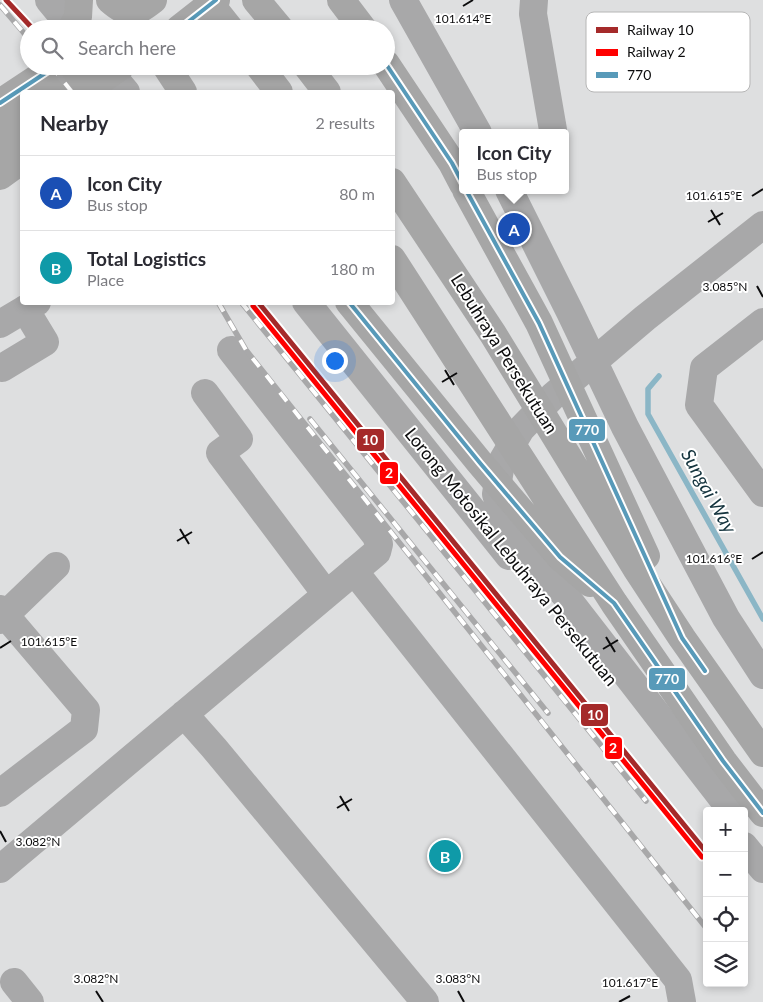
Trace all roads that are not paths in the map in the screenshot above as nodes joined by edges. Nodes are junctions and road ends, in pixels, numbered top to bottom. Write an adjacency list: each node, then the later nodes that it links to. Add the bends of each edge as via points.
1 (49, 0): 13 (street)
2 (110, 0): 12 (highway, via 119,8)
3 (167, 0): 12 (highway)
4 (203, 0): 14 (highway)
5 (207, 0): 16 (highway)
6 (216, 0): 15 (highway)
7 (256, 0): 17 (highway)
8 (341, 0): 18 (highway)
9 (357, 0): 19 (highway)
10 (403, 0): 39 (street)
11 (534, 0): 40 (street, via 533,14)
12 (141, 17)
13 (75, 19)
14 (178, 20)
15 (190, 20)
16 (223, 20)
17 (273, 20)
18 (356, 20)
19 (361, 20)
20 (109, 75): 29 (highway)
21 (112, 75): 31 (street)
22 (131, 75): 30 (highway)
23 (172, 75): 32 (highway)
24 (266, 75): 33 (highway)
25 (314, 75): 34 (highway)
26 (393, 75): 45 (highway)
27 (44, 77): 28 (highway)
28 (22, 90)
29 (88, 90)
30 (115, 90)
31 (124, 90)
32 (182, 90)
33 (277, 90)
34 (325, 90)
35 (20, 91): 36 (highway)
36 (0, 103)
37 (20, 111): 38 (highway)
38 (0, 126)
39 (476, 129)
40 (553, 129)
41 (20, 138): 42 (highway)
42 (0, 152)
43 (20, 161): 44 (highway)
44 (0, 176)
45 (459, 176)
46 (395, 187): 69 (highway, Lebuhraya Persekutuan, via 493,334)
47 (468, 194): 55 (highway)
48 (511, 194): 60 (street)
49 (763, 225): 75 (street, via 553,396 522,429 501,463 496,494 506,528 564,594)
50 (395, 264): 67 (highway)
51 (308, 305): 63 (street, Lorong Motosikal Lebuhraya Persekutuan)
52 (351, 305): 61 (highway)
53 (31, 306): 56 (street); 58 (street, via 45,342)
54 (763, 322): 62 (street, via 704,368 699,405)
55 (539, 323): 60 (street, via 590,377); 69 (highway)
56 (0, 324)
57 (231, 350): 65 (street, via 376,536 377,552)
58 (2, 368)
59 (205, 393): 66 (street, via 240,439 220,453)
60 (625, 427): 70 (street, via 726,618)
61 (480, 463): 63 (street, via 466,483); 67 (highway, via 560,557)
62 (763, 493)
63 (465, 502): 74 (street, Lorong Motosikal Lebuhraya Persekutuan)
64 (56, 566): 68 (street)
65 (354, 571): 66 (street); 83 (street, via 678,980)
66 (326, 594): 71 (street)
67 (614, 603): 76 (highway, via 723,761)
68 (2, 615): 73 (street, via 86,710 84,729)
69 (682, 638): 72 (highway, Lebuhraya Persekutuan)
70 (763, 676)
71 (184, 714): 80 (street); 82 (street)
72 (763, 753)
73 (0, 793)
74 (714, 807)
75 (729, 807)
76 (763, 813)
77 (748, 831): 78 (street)
78 (763, 850)
79 (748, 851): 81 (street)
80 (0, 869)
81 (763, 869)
82 (417, 999)
83 (682, 1002)

